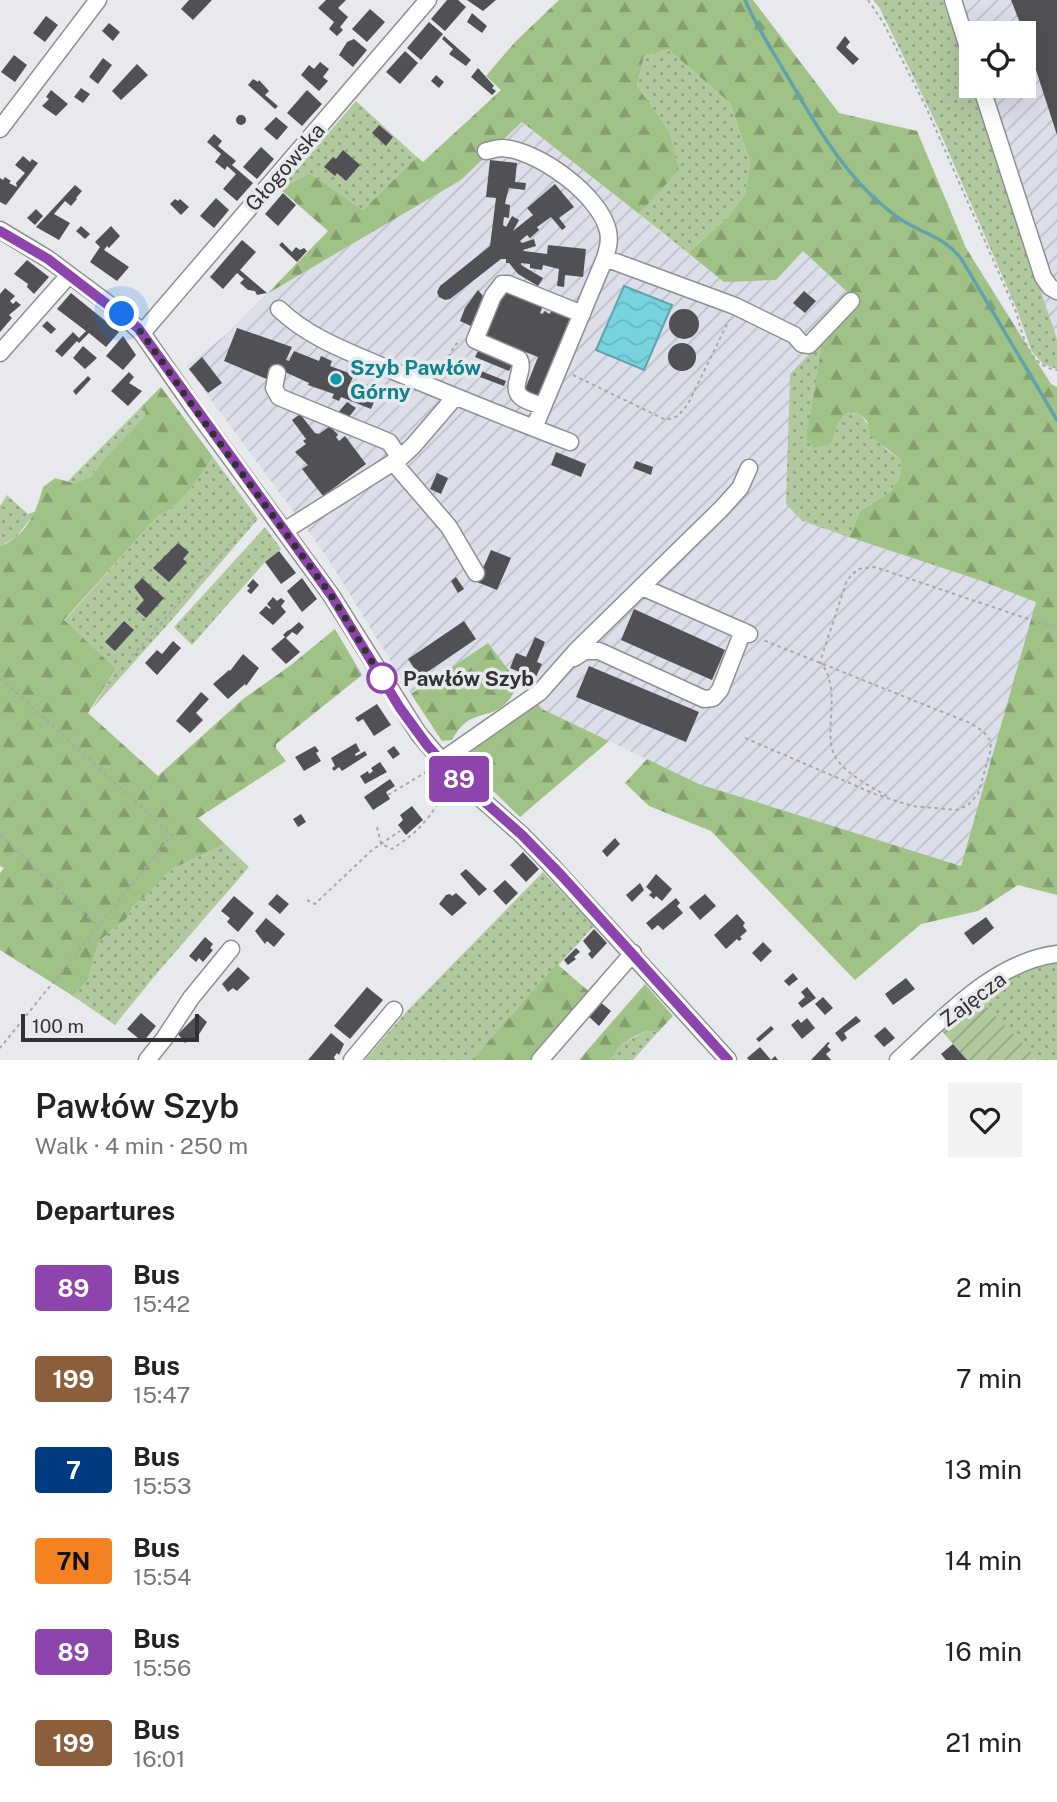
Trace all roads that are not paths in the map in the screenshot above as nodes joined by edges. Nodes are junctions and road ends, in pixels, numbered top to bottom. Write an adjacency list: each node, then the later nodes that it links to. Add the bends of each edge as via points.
1 (98, 0): 6 (street)
2 (428, 0): 15 (street, Głogowska)
3 (953, 0): 4 (street)
4 (960, 21)
5 (985, 98): 11 (street, via 1043,277)
6 (0, 130)
7 (486, 151): 9 (street, via 500,148 524,154 580,189 602,215 608,230)
8 (0, 230): 10 (street)
9 (606, 258): 12 (street, via 735,306 794,335 802,344 809,345); 14 (street)
10 (69, 275): 15 (street); 16 (street)
11 (1057, 291)
12 (851, 301)
13 (279, 309): 18 (street, via 320,338)
14 (582, 314): 19 (street); 19 (street, via 508,284 502,284 493,296 475,340 519,359 518,393)
15 (142, 333): 24 (street)
16 (0, 353)
17 (277, 373): 22 (street, via 274,388 279,397 389,442)
18 (455, 397): 20 (street); 22 (street)
19 (543, 407): 20 (street)
20 (534, 428): 21 (street)
21 (570, 442)
22 (397, 460): 24 (street); 25 (street, via 449,527)
23 (750, 468): 26 (street, via 721,509)
24 (284, 531): 28 (street, via 331,595)
25 (476, 573)
26 (642, 587): 27 (street); 27 (street, via 746,633 713,698 704,699 598,652 585,651)
27 (567, 662): 28 (street, via 540,692)
28 (439, 764): 30 (street, via 549,863)
29 (231, 949): 33 (street)
30 (633, 953): 35 (street); 36 (street)
31 (1057, 954): 37 (street, Zajęcza, via 1032,960 981,988)
32 (394, 1010): 34 (street)
33 (147, 1060)
34 (352, 1060)
35 (540, 1060)
36 (728, 1060)
37 (898, 1060)

